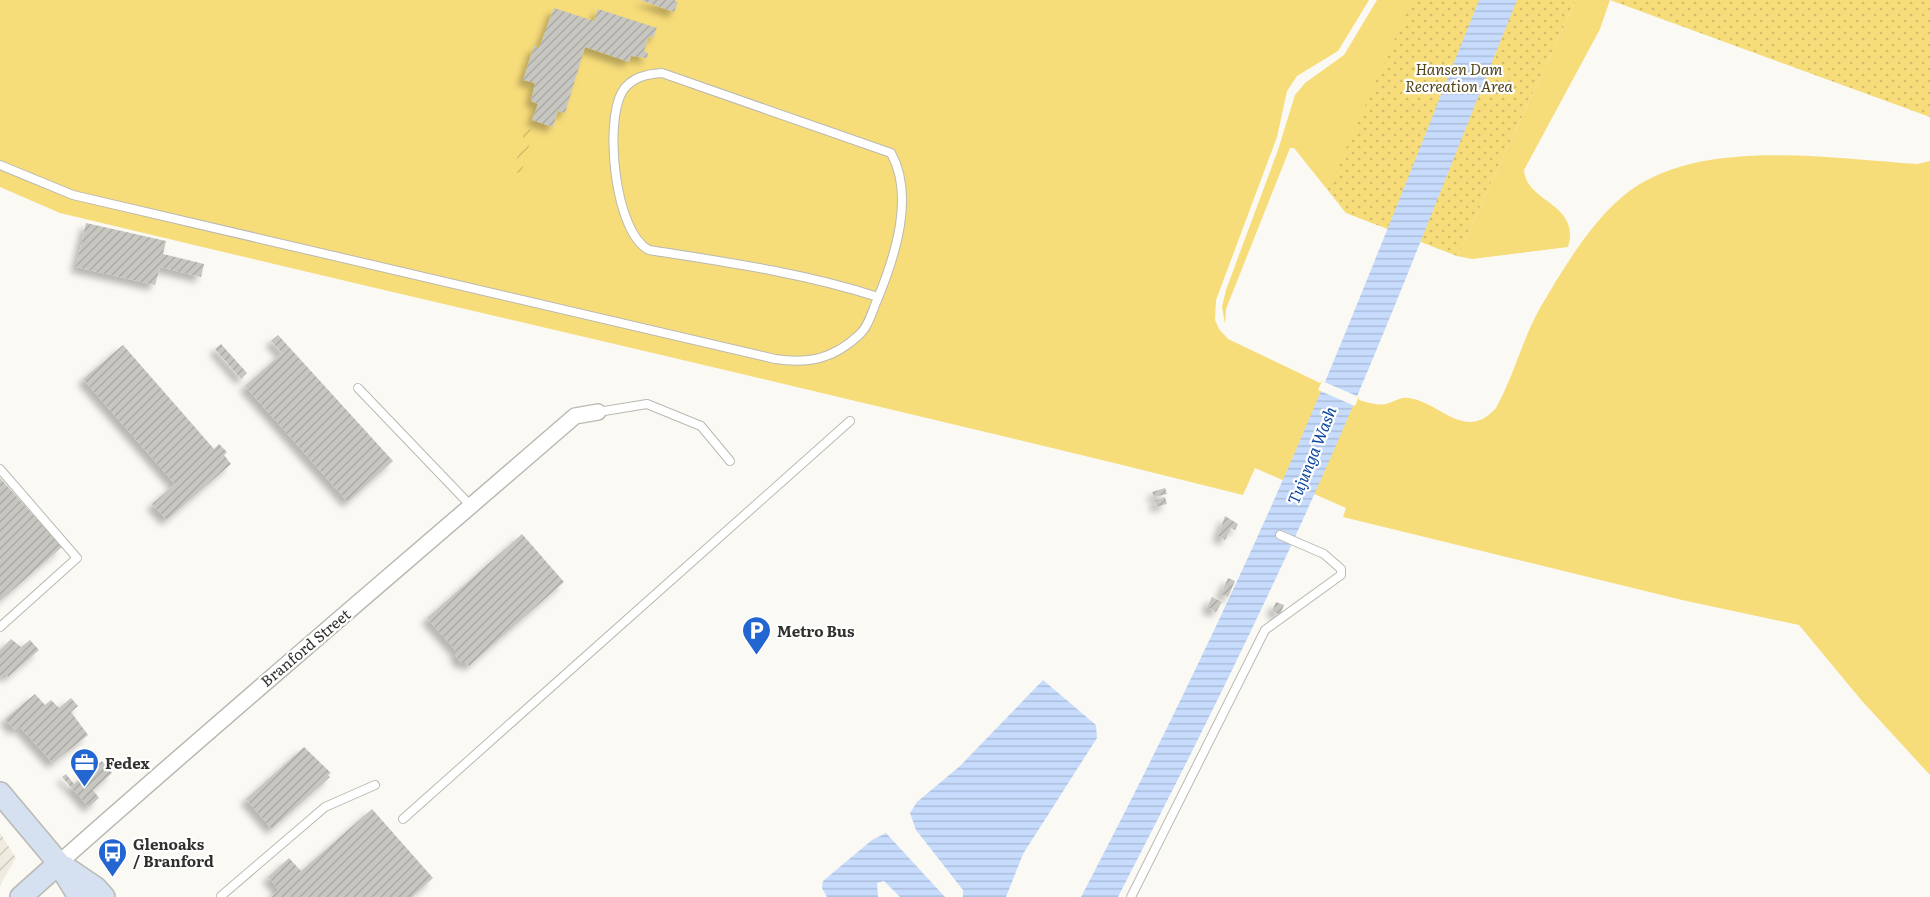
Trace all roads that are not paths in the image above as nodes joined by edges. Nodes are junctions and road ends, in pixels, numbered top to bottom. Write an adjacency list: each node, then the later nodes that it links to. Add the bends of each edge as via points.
1 (0, 165): 2 (lane, via 73,195 799,363 819,360 861,333)
2 (878, 297): 2 (lane, via 887,279 901,207 901,175 891,153 662,73 645,74 623,90 615,108 613,158 619,191 640,246 758,266)
3 (358, 388): 8 (lane)
4 (598, 412): 6 (lane, via 647,404 700,426); 8 (street, Branford Street, via 575,416)
5 (850, 421): 13 (lane)
6 (730, 461)
7 (0, 469): 10 (lane, via 77,558)
8 (471, 506): 14 (street, Branford Street)
9 (1280, 535): 19 (lane, via 1324,554 1341,568 1341,575 1265,630)
10 (0, 627)
11 (375, 785): 15 (lane, via 325,807)
12 (0, 793): 14 (main road)
13 (403, 819)
14 (59, 863): 16 (main road, Branford Street); 17 (main road); 18 (main road)
15 (221, 896)
16 (21, 897)
17 (79, 897)
18 (104, 897)
19 (1131, 897)

